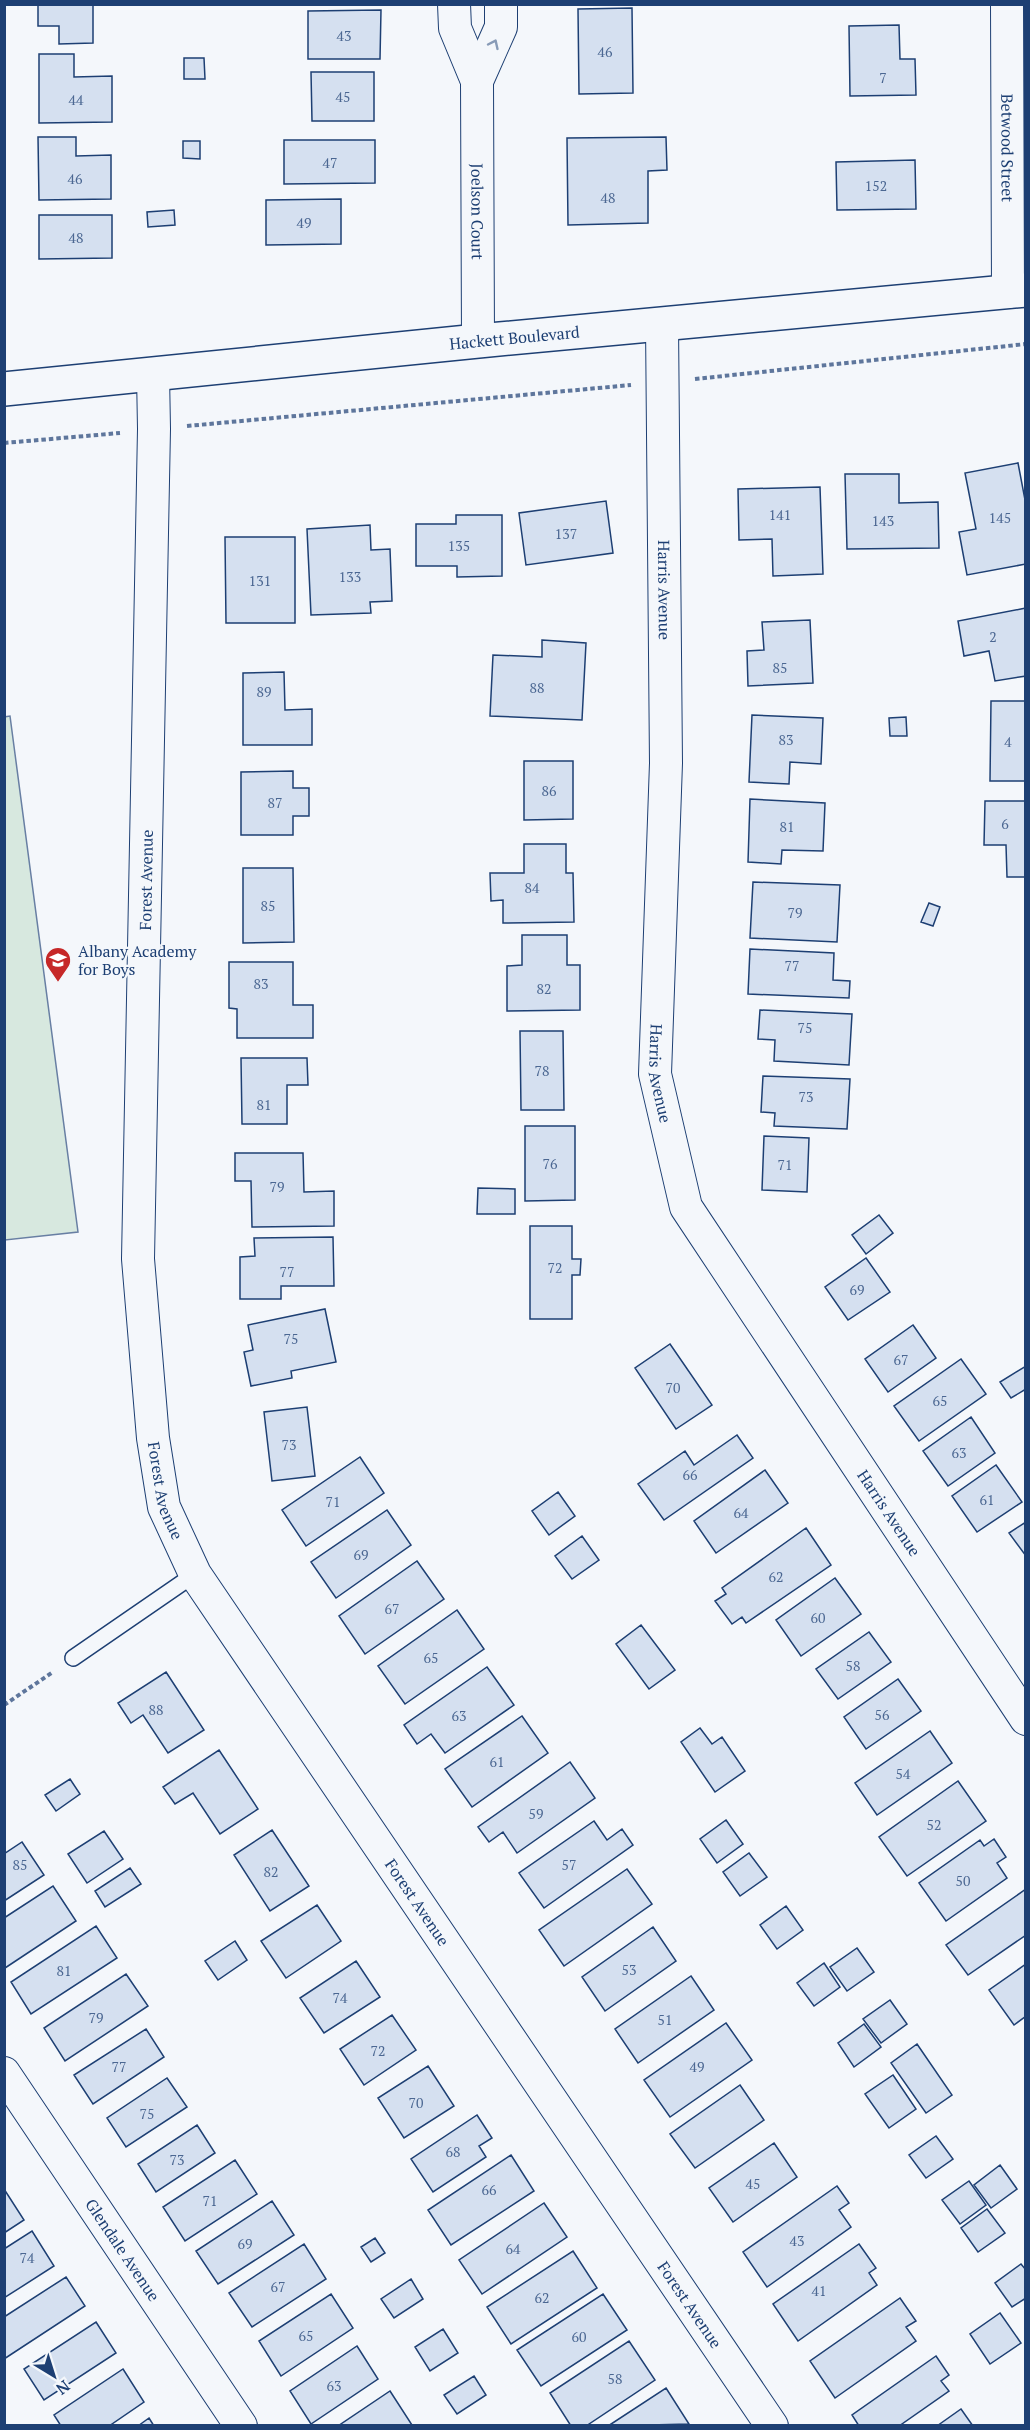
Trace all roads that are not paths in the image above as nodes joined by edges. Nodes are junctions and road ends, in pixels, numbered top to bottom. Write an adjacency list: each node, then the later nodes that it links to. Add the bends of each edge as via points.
1 (454, 4): 4 (street, Joelson Court, via 454,28)
2 (501, 4): 4 (street, Joelson Court, one-way to 2, via 501,27)
3 (1007, 4): 5 (street, Betwood Street)
4 (477, 81): 7 (street, Joelson Court)
5 (1017, 291): 6 (street, Hackett Boulevard)
6 (662, 324): 7 (street, Hackett Boulevard); 12 (street, Harris Avenue, via 666,763 655,1074 686,1207)
7 (478, 341): 8 (street, Hackett Boulevard)
8 (153, 374): 9 (street, Hackett Boulevard); 10 (street, Forest Avenue, via 138,1259 153,1437 164,1507)
9 (4, 389)
10 (195, 1575): 11 (lane); 15 (street, Forest Avenue)
11 (74, 1658)
12 (1026, 1719)
13 (4, 2073): 14 (street, Glendale Avenue)
14 (241, 2426)
15 (772, 2426)

